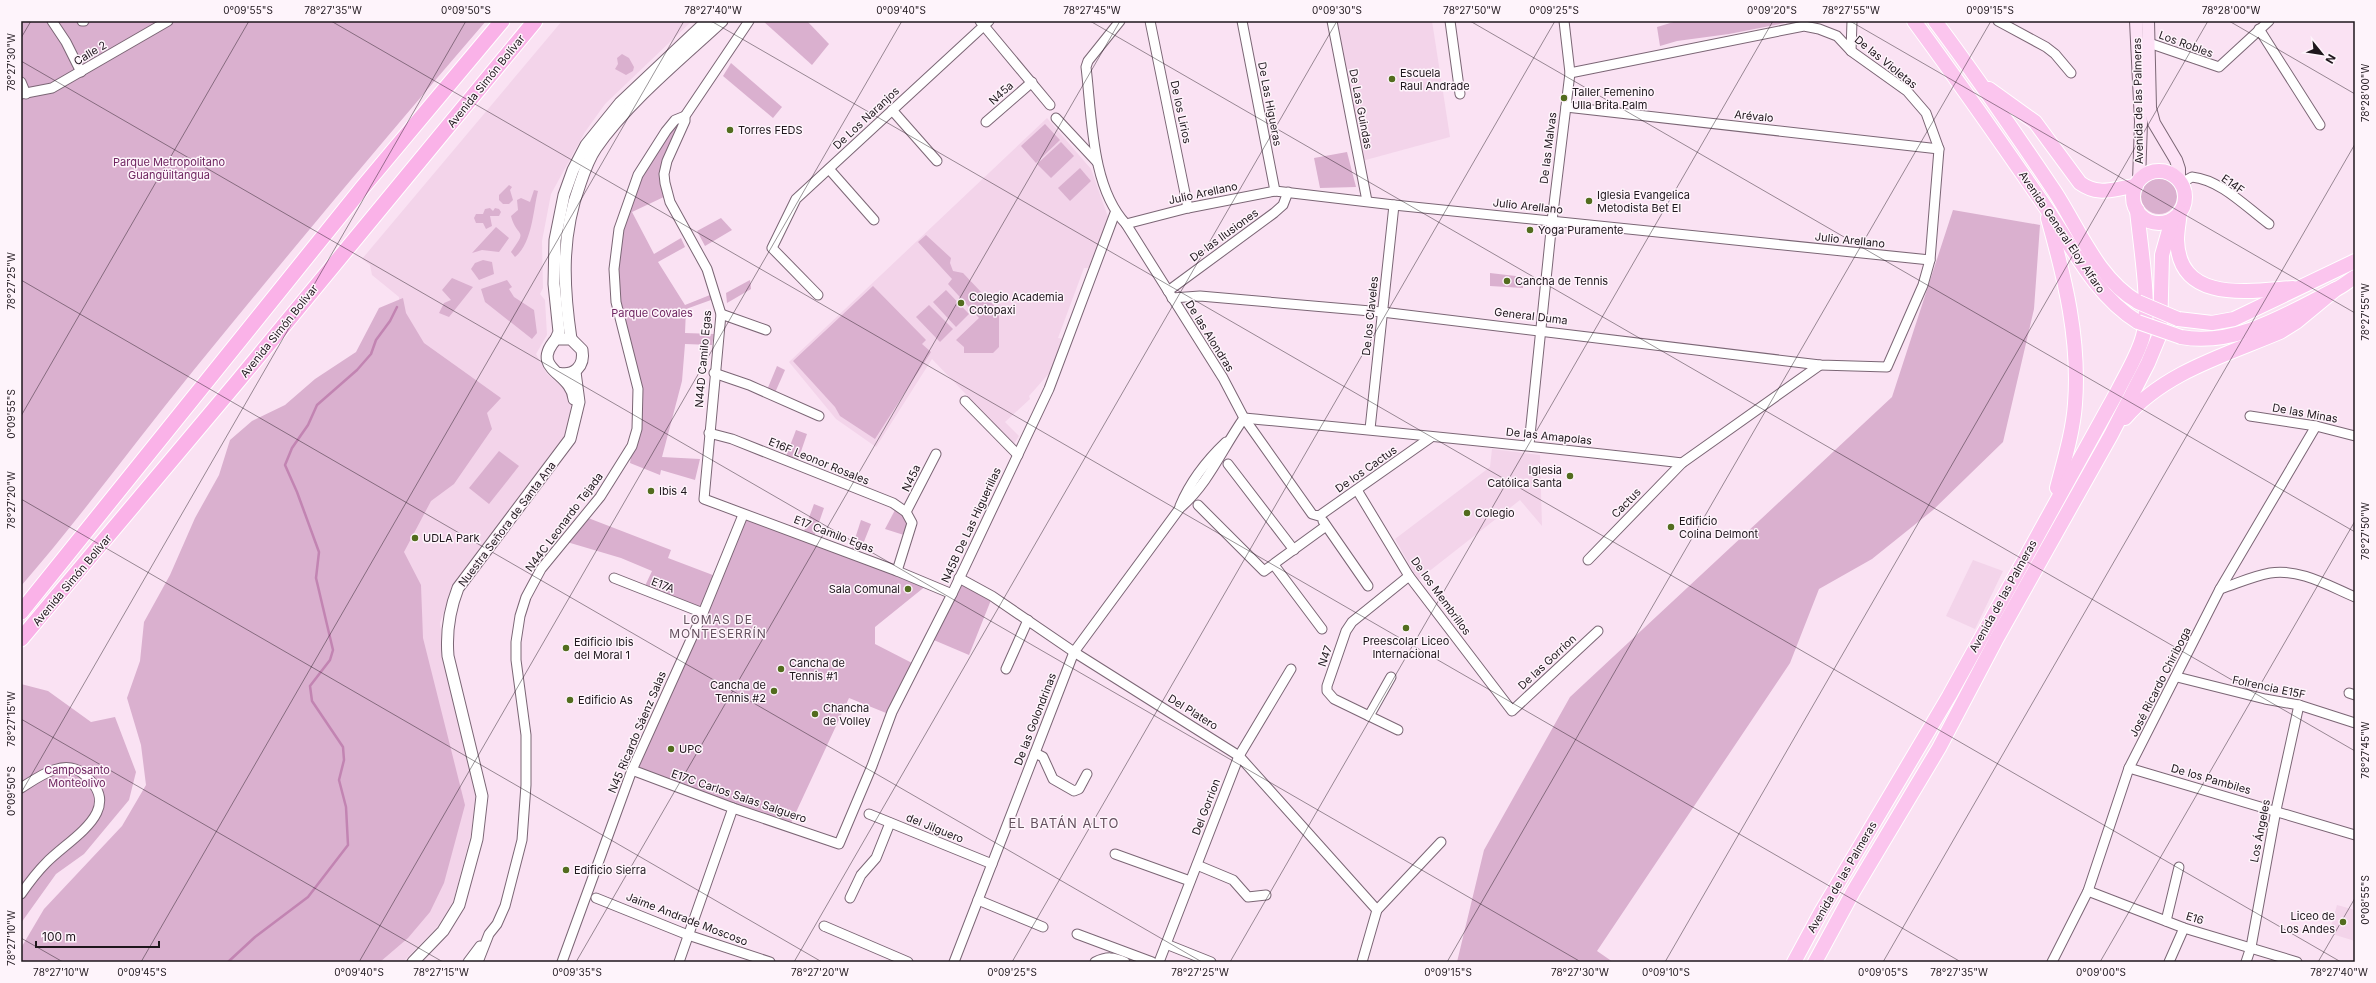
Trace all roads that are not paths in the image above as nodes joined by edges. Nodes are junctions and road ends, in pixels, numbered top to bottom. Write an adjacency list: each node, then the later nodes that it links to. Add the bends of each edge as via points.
1 (52, 21): 25 (street)
2 (168, 21): 25 (street, Calle 2)
3 (502, 21): 112 (highway, Avenida Simón Bolívar, via 358,193)
4 (535, 21): 117 (highway, Avenida Simón Bolívar)
5 (706, 21): 70 (street, via 620,103 586,145 573,170 564,195 555,240 554,284 559,332)
6 (722, 21): 71 (street, via 652,86 595,149 570,212 565,241 564,274)
7 (749, 21): 36 (street)
8 (1120, 21): 42 (street, De las Alondras, via 1086,67)
9 (1150, 21): 51 (street, De los Lirios)
10 (1242, 21): 46 (street, De Las Higueras)
11 (1332, 21): 48 (street, De Las Guindas)
12 (1450, 21): 32 (street)
13 (1564, 21): 26 (street, De las Malvas)
14 (1852, 21): 24 (street)
15 (1914, 21): 49 (main road, Avenida General Eloy Alfaro)
16 (1934, 21): 30 (main road, Avenida General Eloy Alfaro)
17 (1998, 21): 27 (street, via 2046,47)
18 (2136, 21): 45 (main road, Avenida de las Palmeras, via 2141,122)
19 (2148, 21): 23 (main road, Avenida de las Palmeras)
20 (2269, 21): 22 (street, Los Robles)
21 (984, 23): 29 (street); 35 (street, De Los Naranjos)
22 (2259, 29): 23 (street, Los Robles, via 2219,67); 39 (street)
23 (2149, 43): 44 (main road, Avenida de las Palmeras, via 2150,108 2154,123 2176,160)
24 (1852, 50): 26 (street, De las Violetas, via 1837,36 1819,28 1804,26); 40 (street, De las Violetas, via 1907,91 1926,113)
25 (81, 72): 31 (street, Calle 2, via 52,88)
26 (1570, 73): 34 (street, De las Malvas)
27 (2071, 73)
28 (21, 82): 31 (street)
29 (1032, 82): 33 (street); 38 (street, N45a)
30 (1985, 87): 45 (main road, via 2036,122 2080,183 2087,188 2106,192); 62 (main road, Avenida General Eloy Alfaro, bridge, via 2056,194 2101,268 2126,295 2178,319 2212,323 2234,319)
31 (24, 94)
32 (1460, 94)
33 (1050, 105)
34 (1566, 107): 40 (street, Arévalo); 56 (street, De las Malvas)
35 (892, 110): 41 (street); 43 (street, De Los Naranjos)
36 (685, 116): 67 (street, N44D Camilo Egas, via 686,121 667,162 665,183 670,202 707,269); 157 (street, N44C Leonardo Tejada, via 675,120 666,131 638,175 619,229 614,269 616,302 638,389 637,429 632,446 600,497 541,568 526,597 520,616 516,648 526,734 522,840 505,906)
37 (1056, 118): 42 (street, De las Alondras)
38 (986, 122)
39 (2320, 125)
40 (1939, 149): 59 (street, De las Violetas)
41 (937, 161)
42 (1096, 162): 53 (street, De las Alondras)
43 (829, 168): 55 (street); 64 (street, De Los Naranjos, via 796,199 772,245 773,250)
44 (2180, 182): 45 (main road, Avenida de las Palmeras, via 2173,175 2158,171 2144,176); 54 (main road, Avenida de las Palmeras, via 2185,198); 58 (street, E14F, via 2192,177 2206,180)
45 (2138, 184): 52 (main road, Avenida de las Palmeras, via 2134,199)
46 (1275, 191): 47 (street, Julio Arellano); 51 (street, Julio Arellano)
47 (1288, 192): 48 (street, Julio Arellano); 65 (street, De las Ilusiones, via 1283,205 1274,213)
48 (1367, 201): 50 (street, Julio Arellano)
49 (2044, 204): 63 (main road, Avenida General Eloy Alfaro, bridge, via 2092,279 2115,306 2138,322 2181,337 2218,339 2234,335 2262,325); 95 (main road, via 2065,281 2075,346 2075,405)
50 (1394, 205): 56 (street, Julio Arellano); 66 (street, De los Claveles)
51 (1188, 208): 57 (street, Julio Arellano)
52 (2137, 210): 54 (main road, via 2149,221 2156,223); 95 (main road, Avenida de las Palmeras, via 2145,295 2144,334 2118,392)
53 (1115, 212): 57 (street, De las Alondras); 90 (street, N45B De Las Higuerillas, via 1064,354)
54 (2176, 216): 62 (main road, via 2179,253 2190,274 2202,283 2215,290 2236,292); 85 (main road, Avenida de las Palmeras, via 2162,255 2160,334)
55 (874, 220)
56 (1552, 221): 59 (street, Julio Arellano); 68 (street, De las Malvas)
57 (1126, 224): 65 (street, De las Alondras)
58 (2269, 224)
59 (1930, 260): 73 (street, De las Violetas, via 1923,285)
60 (2355, 261): 62 (main road, Avenida General Eloy Alfaro)
61 (2355, 277): 63 (main road, Avenida General Eloy Alfaro)
62 (2301, 288)
63 (2336, 289): 85 (main road, via 2280,332 2171,380 2143,400)
64 (818, 295)
65 (1170, 295): 66 (street, General Duma); 80 (street, De las Alondras, via 1223,378)
66 (1382, 312): 68 (street, General Duma); 83 (street, De los Claveles)
67 (721, 314): 69 (street); 76 (street, N44D Camilo Egas)
68 (1540, 329): 72 (street, General Duma); 88 (street, De las Malvas)
69 (766, 330)
70 (556, 339): 71 (street); 75 (street, via 549,349 547,360)
71 (571, 339): 74 (street, via 579,344 583,356)
72 (1820, 365): 73 (street, General Duma); 91 (street)
73 (1887, 367)
74 (575, 372): 75 (street); 81 (street, Nuestra Señora de Santa Ana, via 579,402)
75 (558, 373): 81 (street, Nuestra Señora de Santa Ana, via 570,386)
76 (714, 373): 78 (street, via 749,385); 84 (street, N44D Camilo Egas)
77 (966, 401): 90 (street)
78 (819, 416)
79 (2250, 416): 82 (street, De las Minas)
80 (1244, 418): 83 (street, De las Amapolas); 99 (street, De las Alondras); 118 (street, De las Golondrinas, via 1230,438 1213,454 1186,492 1180,508)
81 (575, 426): 162 (street, Nuestra Señora de Santa Ana, via 564,449 458,588 452,603 447,637 448,656 482,796 482,810 459,905 443,931)
82 (2316, 426): 86 (street, De las Minas); 109 (street, José Ricardo Chiriboga)
83 (1370, 429): 87 (street, De las Amapolas)
84 (709, 434): 94 (street, N44D Camilo Egas); 97 (street, E16F Leonor Rosales, via 732,439 893,503)
85 (2111, 436): 177 (main road, Avenida de las Palmeras, via 1997,638 1939,748 1853,892)
86 (2355, 436)
87 (1430, 438): 88 (street, De las Amapolas); 93 (street, De los Cactus)
88 (1529, 446): 91 (street, De las Amapolas)
89 (936, 454): 97 (street, N45a)
90 (1018, 455): 107 (street, N45B De Las Higuerillas)
91 (1682, 463): 102 (street, Cactus)
92 (1228, 464): 101 (street)
93 (1357, 490): 99 (street, De los Cactus); 105 (street, De los Membrillos)
94 (706, 500): 98 (street, E17 Camilo Egas)
95 (2053, 505): 176 (main road, Avenida de las Palmeras, via 1949,696)
96 (1198, 506): 103 (street, via 1262,570 1267,571)
97 (906, 512): 104 (street, E16F Leonor Rosales, via 912,523)
98 (743, 515): 104 (street, E17 Camilo Egas); 113 (street, N45 Ricardo Sáenz Salas)
99 (1317, 516): 100 (street, De las Alondras)
100 (1326, 526): 101 (street); 108 (street, De las Alondras)
101 (1294, 550): 103 (street)
102 (1588, 560)
103 (1274, 565): 115 (street)
104 (897, 571): 110 (street, E17 Camilo Egas)
105 (1409, 576): 124 (street, De los Membrillos); 125 (street, N47, via 1352,622 1346,631 1327,686 1327,691 1334,699)
106 (614, 578): 113 (street, E17A)
107 (959, 578): 110 (street, N45B De Las Higuerillas); 114 (street, Del Platero)
108 (1368, 586)
109 (2220, 589): 111 (street, via 2270,573 2290,573 2309,577); 122 (street, José Ricardo Chiriboga)
110 (952, 594): 140 (street, N45B De Las Higuerillas, via 892,712)
111 (2355, 597)
112 (21, 612)
113 (703, 613): 131 (street, N45 Ricardo Sáenz Salas)
114 (1028, 620): 118 (street, Del Platero); 120 (street)
115 (1322, 629)
116 (1598, 631): 124 (street, De las Gorrion)
117 (21, 639)
118 (1074, 652): 128 (street, De las Golondrinas); 129 (street, Del Platero)
119 (1292, 669): 129 (street, Del Gorrion)
120 (1006, 670)
121 (1391, 677): 125 (street)
122 (2177, 677): 123 (street, Folrencia E15F); 130 (street, José Ricardo Chiriboga)
123 (2299, 705): 126 (street, Folrencia E15F); 135 (street, Los Ángeles)
124 (1512, 711)
125 (1369, 716): 127 (street, N47)
126 (2355, 723)
127 (1398, 730)
128 (1035, 753): 132 (street, via 1043,757 1053,778 1074,791 1079,789); 142 (street, De las Golondrinas)
129 (1239, 756): 143 (street, Del Gorrion); 152 (street, Del Platero)
130 (2129, 768): 135 (street, De los Pambiles); 146 (street, José Ricardo Chiriboga)
131 (632, 770): 134 (street, E17C Carlos Salas Salguero); 165 (street, N45 Ricardo Sáenz Salas)
132 (1087, 774)
133 (21, 788): 147 (street, via 50,770 71,768 81,771 93,782 100,800 95,820 45,863)
134 (733, 808): 140 (street, E17C Carlos Salas Salguero); 159 (street)
135 (2276, 810): 138 (street, De los Pambiles); 161 (street, Los Ángeles)
136 (869, 814): 137 (street, del Jilguero)
137 (890, 823): 142 (street, del Jilguero); 150 (street, via 876,858 861,874)
138 (2355, 835)
139 (1441, 842): 152 (street)
140 (839, 844)
141 (1115, 854): 145 (street)
142 (992, 864): 151 (street, De las Golondrinas)
143 (1197, 865): 145 (street, Del Gorrion); 148 (street, via 1233,880 1248,897)
144 (2179, 868): 153 (street)
145 (1190, 881): 160 (street, Del Gorrion)
146 (2088, 891): 153 (street, E16); 178 (street, José Ricardo Chiriboga)
147 (21, 894)
148 (1266, 895)
149 (596, 898): 159 (street, Jaime Andrade Moscoso)
150 (850, 898)
151 (978, 900): 155 (street); 169 (street, De las Golondrinas)
152 (1377, 910): 175 (street)
153 (2166, 921): 156 (street, E16)
154 (824, 926): 168 (street)
155 (1043, 927)
156 (2184, 928): 161 (street, E16); 179 (street)
157 (489, 934): 163 (street); 164 (street, N44C Leonardo Tejada)
158 (1077, 934): 172 (street)
159 (688, 935): 166 (street); 167 (street, Jaime Andrade Moscoso)
160 (1166, 944): 173 (street, Del Gorrion); 174 (street)
161 (2251, 947): 180 (street, Los Ángeles); 181 (street, E16)
162 (413, 962)
163 (468, 962)
164 (478, 962)
165 (562, 962)
166 (678, 962)
167 (770, 962)
168 (908, 962)
169 (954, 962)
170 (1096, 962): 171 (street, via 1106,957 1114,957)
171 (1125, 962)
172 (1152, 962)
173 (1159, 962)
174 (1211, 962)
175 (1362, 962)
176 (1794, 962)
177 (1815, 962)
178 (2052, 962)
179 (2169, 962)
180 (2246, 962)
181 (2297, 962)

